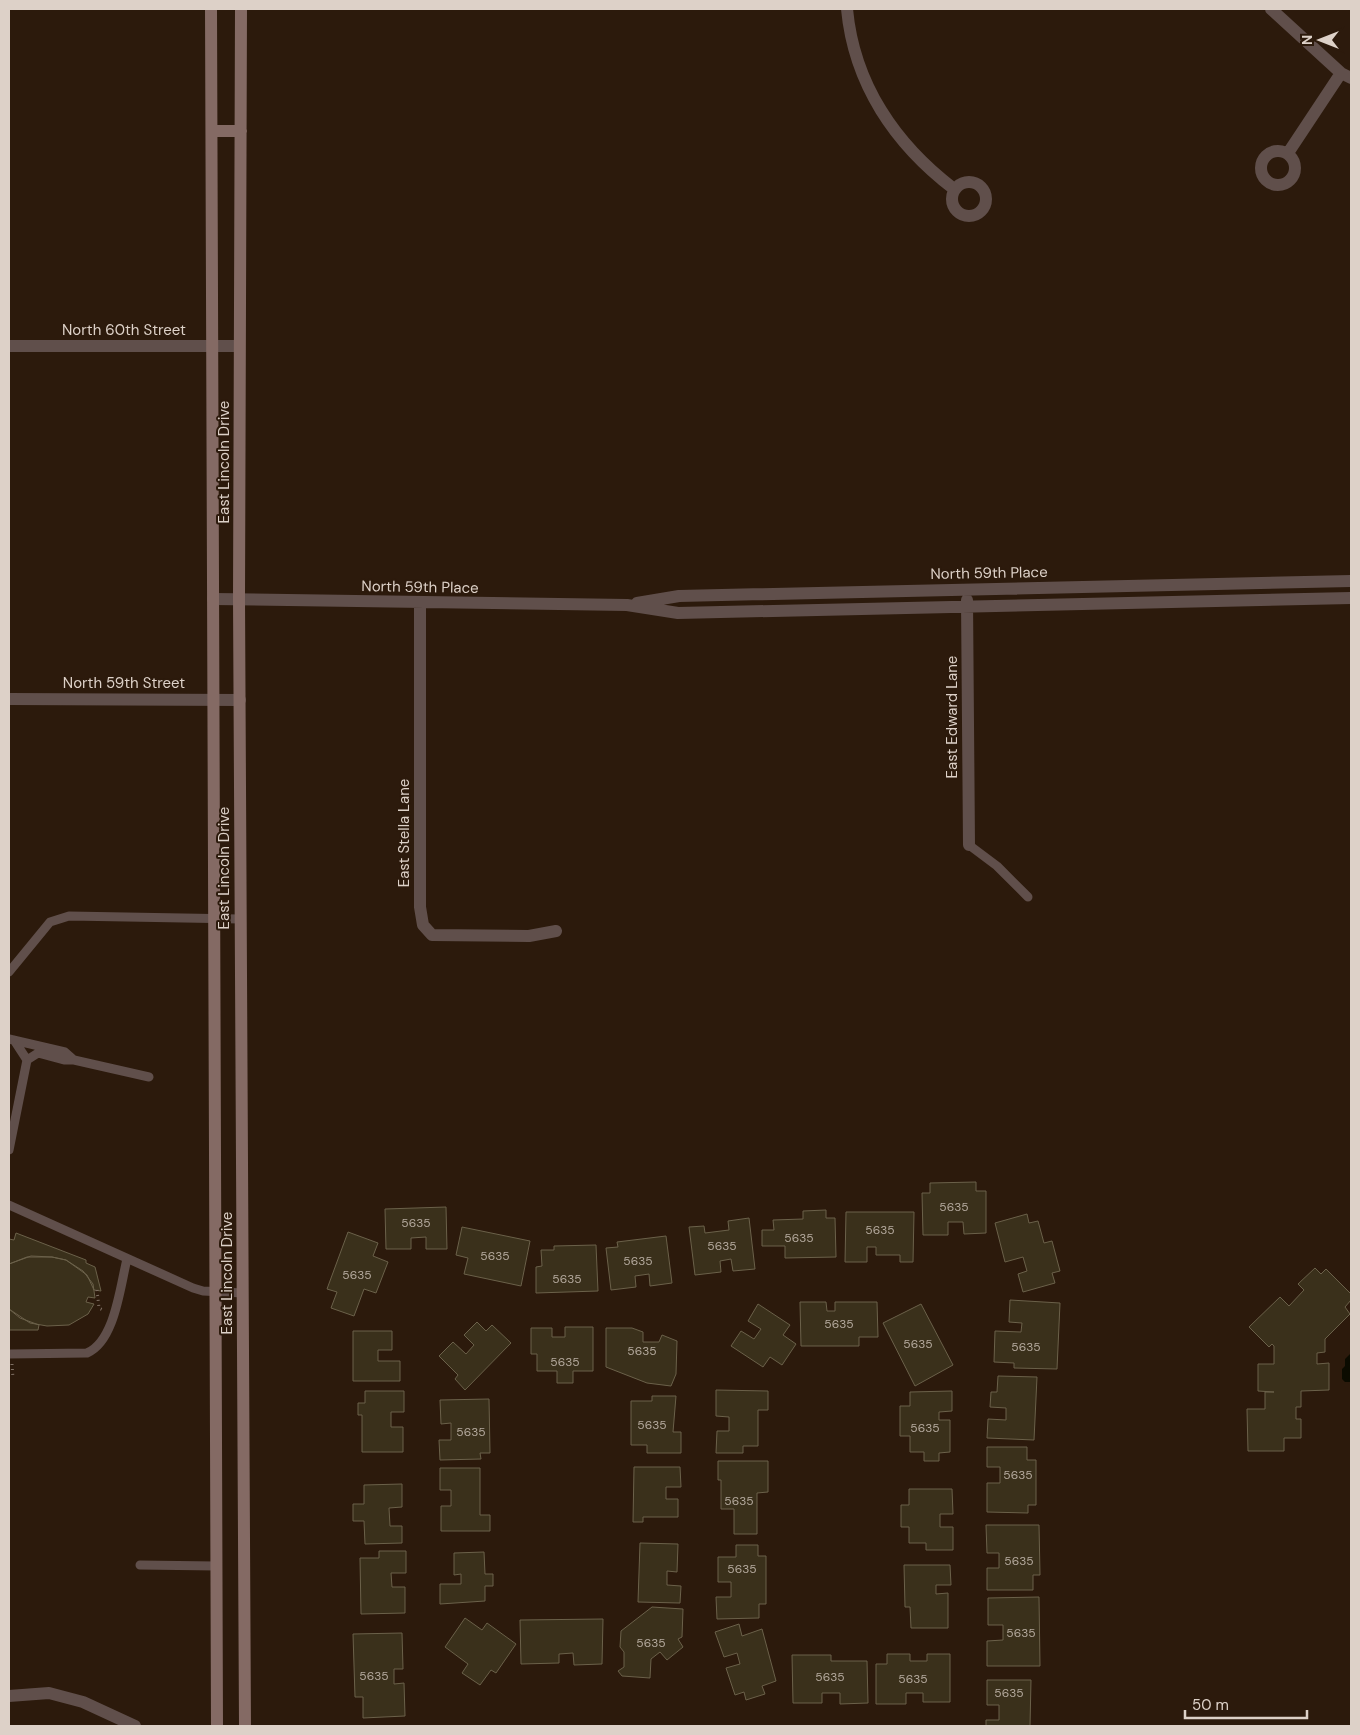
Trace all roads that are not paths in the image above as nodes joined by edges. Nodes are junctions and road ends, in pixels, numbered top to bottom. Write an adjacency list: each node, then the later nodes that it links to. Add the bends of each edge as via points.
1 (212, 9): 6 (main road, East Lincoln Drive)
2 (241, 9): 7 (main road, East Lincoln Drive)
3 (847, 9): 9 (street, via 858,68 870,93 904,145)
4 (1271, 9): 5 (street)
5 (1346, 75): 8 (street)
6 (212, 131): 7 (main road); 11 (main road, East Lincoln Drive)
7 (241, 131): 12 (main road, East Lincoln Drive)
8 (1288, 153)
9 (954, 189)
10 (9, 346): 11 (street, North 60th Street)
11 (212, 346): 12 (street, North 60th Street); 16 (main road, East Lincoln Drive)
12 (240, 346): 17 (main road, East Lincoln Drive)
13 (1351, 581): 14 (street, North 59th Place)
14 (967, 590): 19 (street, North 59th Place, via 679,596); 20 (street, East Edward Lane)
15 (1351, 598): 20 (street, North 59th Place)
16 (213, 599): 17 (street, North 59th Place); 22 (main road, East Lincoln Drive)
17 (239, 599): 18 (street, North 59th Place); 23 (main road, East Lincoln Drive)
18 (420, 604): 19 (street, North 59th Place); 28 (street, East Stella Lane, via 420,907 423,925 432,935 529,936)
19 (627, 605): 20 (street, North 59th Place, via 678,613)
20 (967, 607): 24 (street, East Edward Lane)
21 (9, 699): 22 (street, North 59th Street)
22 (213, 700): 23 (street, North 59th Street); 26 (main road, East Lincoln Drive)
23 (240, 700): 27 (main road, East Lincoln Drive)
24 (968, 845): 25 (lane, via 997,866)
25 (1028, 897)
26 (213, 918): 27 (lane); 29 (lane, via 69,916 50,922); 37 (main road, East Lincoln Drive)
27 (241, 919): 38 (main road, East Lincoln Drive)
28 (556, 931)
29 (9, 972)
30 (11, 1039): 31 (lane); 32 (lane, via 65,1052)
31 (27, 1060): 32 (lane, via 38,1053); 34 (lane)
32 (74, 1060): 33 (lane)
33 (149, 1077)
34 (9, 1150)
35 (9, 1205): 36 (lane)
36 (127, 1260): 37 (lane, via 193,1288); 39 (lane, via 106,1336 96,1349 87,1353)
37 (214, 1292): 38 (lane); 41 (main road, East Lincoln Drive)
38 (243, 1293): 45 (main road, East Lincoln Drive)
39 (9, 1354)
40 (140, 1566): 41 (lane)
41 (216, 1566): 44 (main road, East Lincoln Drive)
42 (9, 1696): 43 (street, via 49,1693 83,1702)
43 (135, 1726)
44 (217, 1726)
45 (245, 1726)

